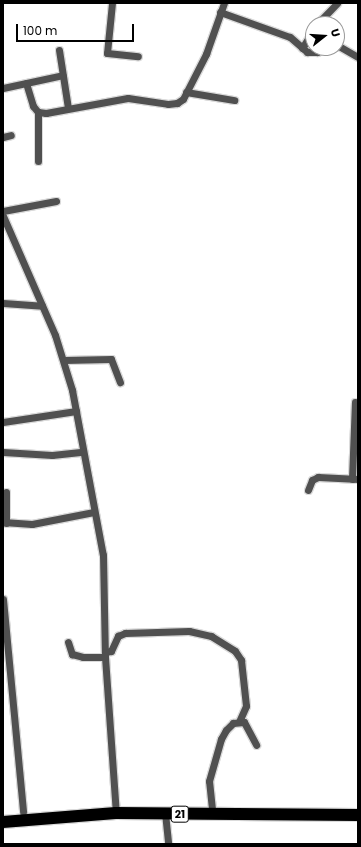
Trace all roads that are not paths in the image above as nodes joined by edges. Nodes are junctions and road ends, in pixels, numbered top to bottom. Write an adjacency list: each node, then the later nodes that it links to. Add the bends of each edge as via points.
1 (112, 3): 11 (street, via 107,54)
2 (224, 3): 4 (street)
3 (337, 3): 5 (street)
4 (220, 12): 7 (street, via 268,27 290,38); 16 (street, via 206,54)
5 (325, 16)
6 (305, 43): 7 (street)
7 (302, 48): 8 (street)
8 (305, 49)
9 (59, 50): 13 (street)
10 (345, 50): 12 (street)
11 (138, 56)
12 (358, 57)
13 (63, 75): 14 (street); 18 (street)
14 (26, 83): 15 (street); 19 (street, via 33,106)
15 (3, 88)
16 (186, 92): 17 (street); 18 (street, via 183,99 168,104 133,98)
17 (234, 100)
18 (68, 108): 19 (street, via 46,113)
19 (38, 112): 22 (street)
20 (11, 135): 21 (street)
21 (3, 138)
22 (38, 161)
23 (56, 202): 24 (street)
24 (3, 211)
25 (3, 216): 27 (street)
26 (3, 302): 27 (street)
27 (42, 306): 28 (street)
28 (64, 360): 29 (street, via 111,359); 31 (street)
29 (120, 382)
30 (355, 402): 35 (street)
31 (76, 411): 32 (street); 34 (street)
32 (3, 422)
33 (3, 452): 34 (street, via 24,451 52,455)
34 (83, 452): 38 (street)
35 (355, 479): 36 (street, via 314,478)
36 (308, 490)
37 (6, 492): 39 (street)
38 (94, 512): 39 (street, via 32,524); 42 (street, via 105,581)
39 (4, 523)
40 (3, 599): 48 (street)
41 (68, 642): 42 (street, via 72,654 83,658)
42 (105, 654): 43 (street, via 111,651 118,636 124,633 189,631 212,636 235,651 241,660 246,701 244,715); 47 (street)
43 (239, 722): 44 (street, via 248,725); 45 (street, via 226,730 221,739 209,781)
44 (256, 745)
45 (212, 809): 46 (highway, 21); 47 (highway, 21)
46 (358, 809)
47 (116, 810): 48 (highway, 21); 49 (highway, 21); 52 (highway, 21)
48 (22, 812): 50 (highway, 21)
49 (165, 813): 51 (highway, 21); 53 (street)
50 (3, 814)
51 (358, 815)
52 (3, 822)
53 (168, 844)

